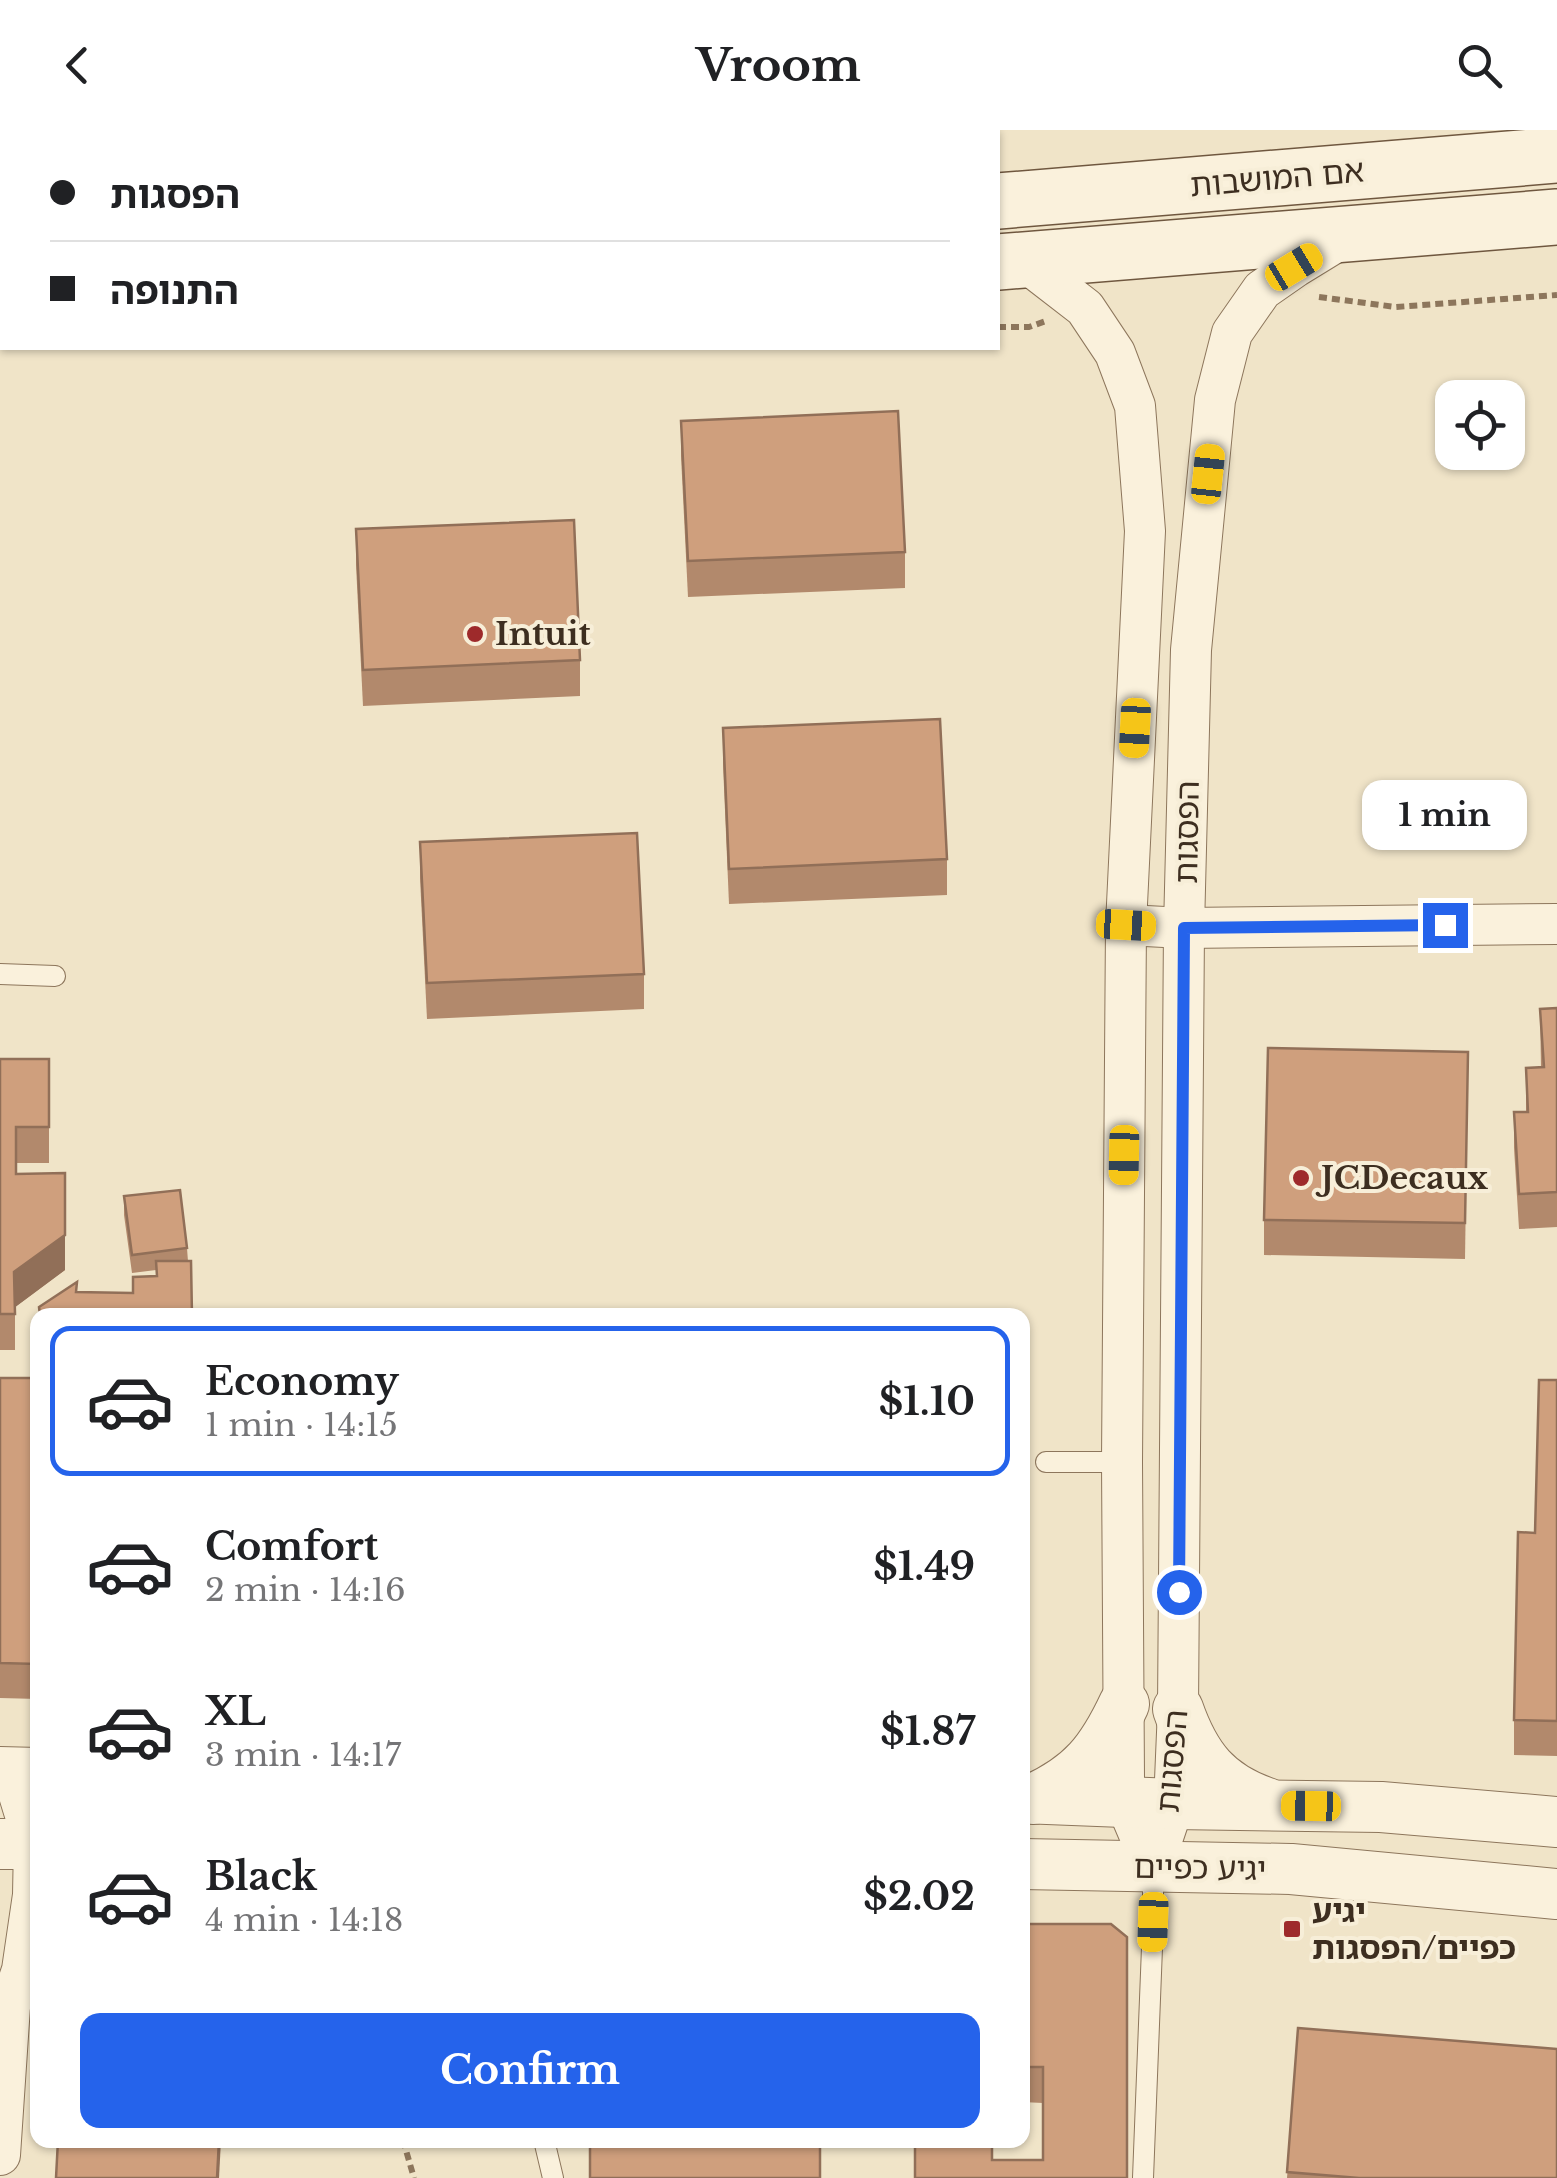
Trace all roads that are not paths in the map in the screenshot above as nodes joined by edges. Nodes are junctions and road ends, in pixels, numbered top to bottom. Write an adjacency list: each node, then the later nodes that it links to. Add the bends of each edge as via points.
1 (1557, 155): 2 (main road, אם המושבות)
2 (1000, 202)
3 (1557, 217): 4 (main road, אם המושבות)
4 (1347, 235): 5 (main road, אם המושבות); 8 (street, הפסגות, via 1262,290 1232,333 1215,400 1191,650)
5 (1010, 261): 7 (street, הפסגות, via 1085,308 1115,353 1135,406 1145,531)
6 (1557, 924): 8 (street)
7 (1126, 925): 8 (street); 12 (street, הפסגות)
8 (1184, 928): 14 (street, הפסגות)
9 (0, 974): 10 (lane)
10 (55, 976)
11 (1046, 1462): 12 (lane)
12 (1122, 1462): 13 (street, הפסגות)
13 (1124, 1704): 15 (street, via 1089,1762 1053,1790); 17 (street, הפסגות)
14 (1178, 1710): 18 (street, הפסגות); 19 (street, via 1212,1772 1244,1795)
15 (1030, 1797)
16 (1030, 1798): 17 (street, יגיע כפיים)
17 (1125, 1801): 18 (street, יגיע כפיים); 23 (street, הפסגות)
18 (1174, 1804): 19 (street, יגיע כפיים); 23 (street, הפסגות)
19 (1276, 1806): 21 (street, יגיע כפיים)
20 (17, 1809): 24 (street)
21 (1557, 1822)
22 (1030, 1864): 23 (street, יגיע כפיים)
23 (1153, 1867): 25 (street, יגיע כפיים, via 1291,1870); 31 (lane)
24 (30, 1880)
25 (1557, 1894)
26 (30, 1921): 27 (street, via 22,1970)
27 (5, 1988): 29 (street)
28 (546, 2148): 30 (lane)
29 (0, 2154)
30 (553, 2178)
31 (1143, 2178)

